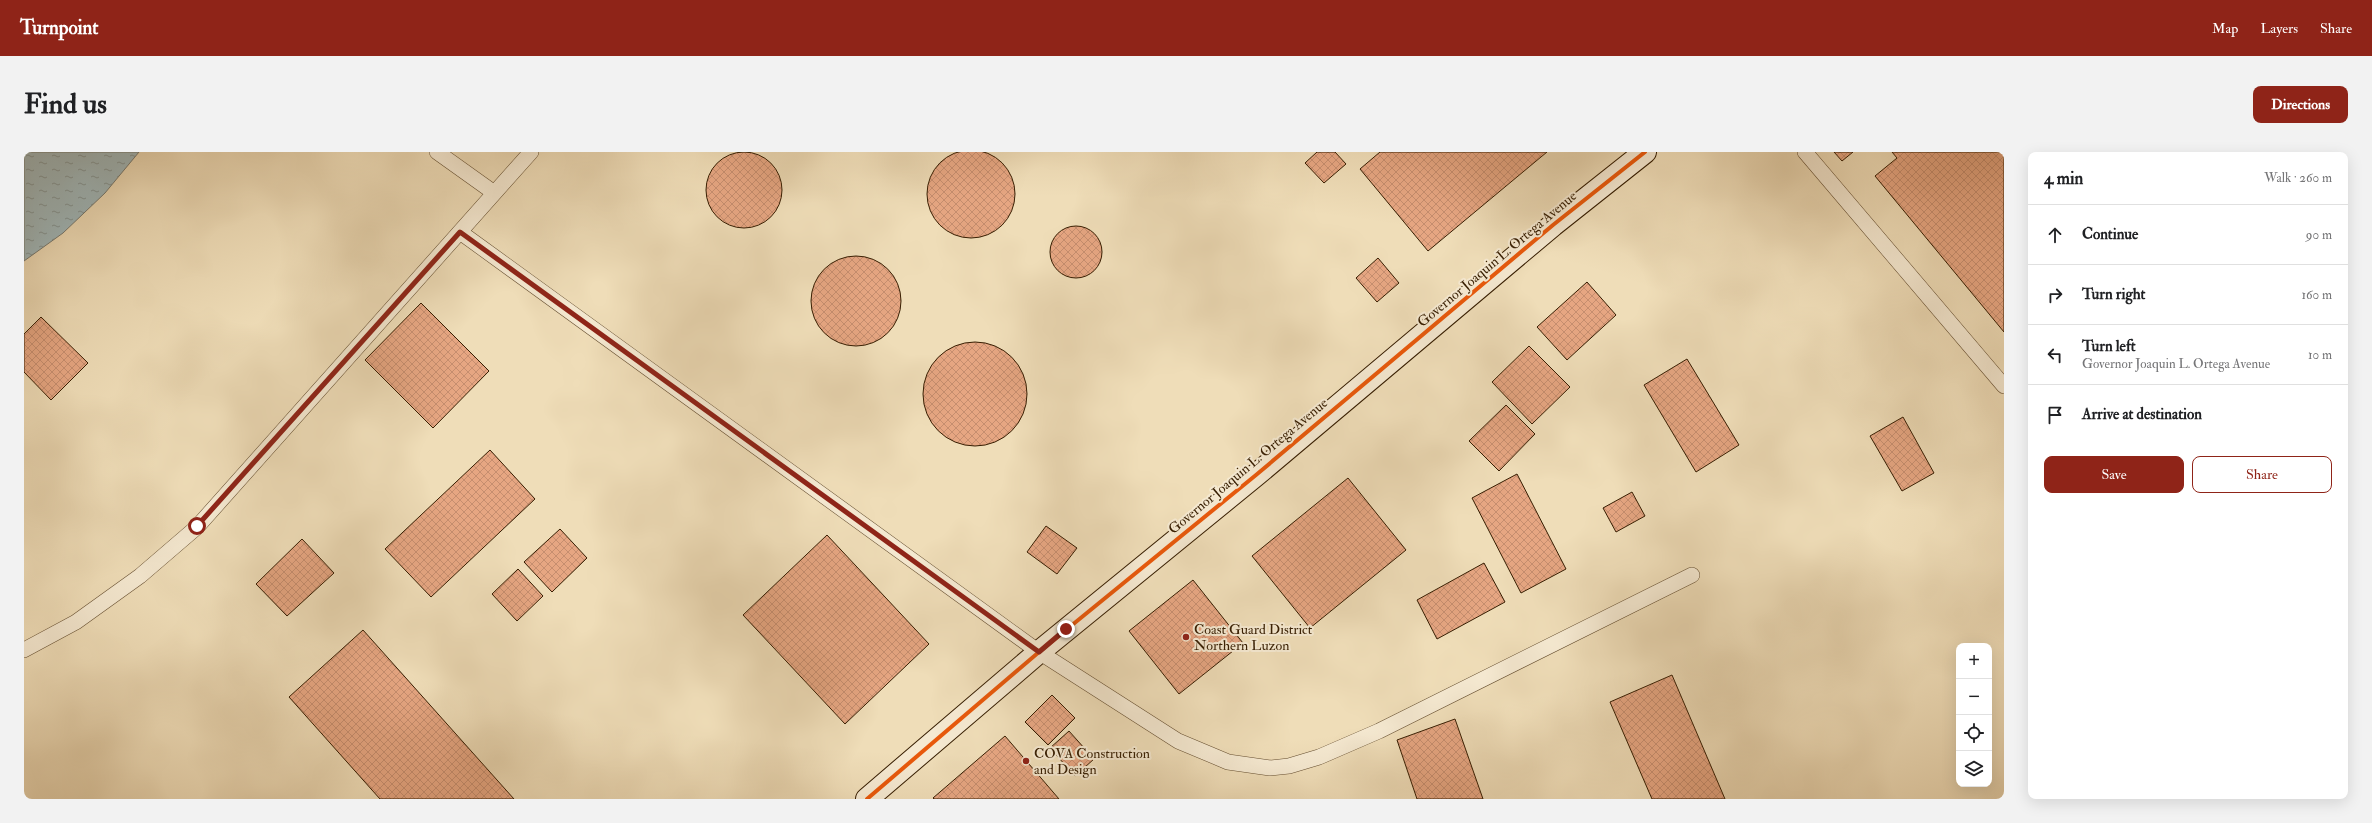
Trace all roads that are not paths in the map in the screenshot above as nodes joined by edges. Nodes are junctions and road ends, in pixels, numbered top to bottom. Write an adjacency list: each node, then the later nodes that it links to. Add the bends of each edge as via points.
1 (437, 152): 5 (lane)
2 (531, 152): 5 (lane)
3 (1645, 152): 10 (street, Governor Joaquin L. Ortega Avenue, via 1547,230 1256,475)
4 (1805, 152): 7 (lane)
5 (493, 192): 6 (lane)
6 (460, 232): 9 (lane, via 197,526 140,576 82,618); 10 (lane)
7 (2004, 386)
8 (1692, 575): 10 (lane, via 1379,731 1289,766 1249,766 1204,754 1126,710)
9 (24, 650)
10 (1039, 652): 11 (street, Governor Joaquin L. Ortega Avenue)
11 (867, 799)

